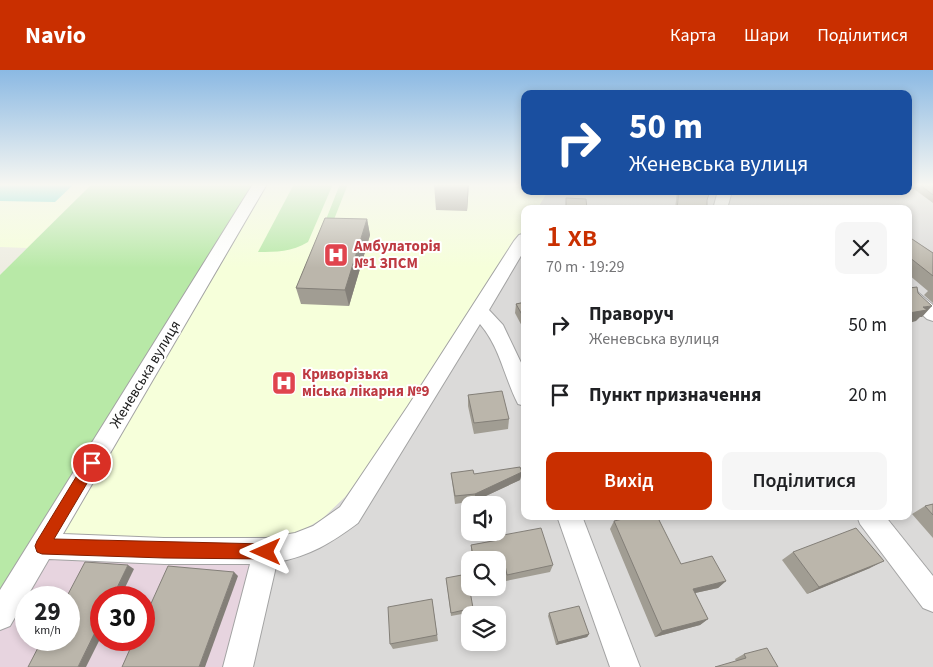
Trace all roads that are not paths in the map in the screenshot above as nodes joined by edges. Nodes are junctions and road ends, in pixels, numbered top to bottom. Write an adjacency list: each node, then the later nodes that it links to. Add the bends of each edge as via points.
1 (243, 212): 9 (street, Женевська вулиця)
2 (521, 243): 4 (street)
3 (912, 297): 5 (street)
4 (478, 309): 6 (street, via 496,330); 10 (street, via 349,515 322,535 295,546)
5 (933, 315)
6 (521, 387)
7 (570, 520): 14 (street)
8 (872, 520): 11 (street)
9 (42, 546): 10 (street); 12 (street, Женевська вулиця)
10 (266, 552): 13 (street)
11 (933, 598)
12 (0, 616)
13 (238, 667)
14 (625, 667)

